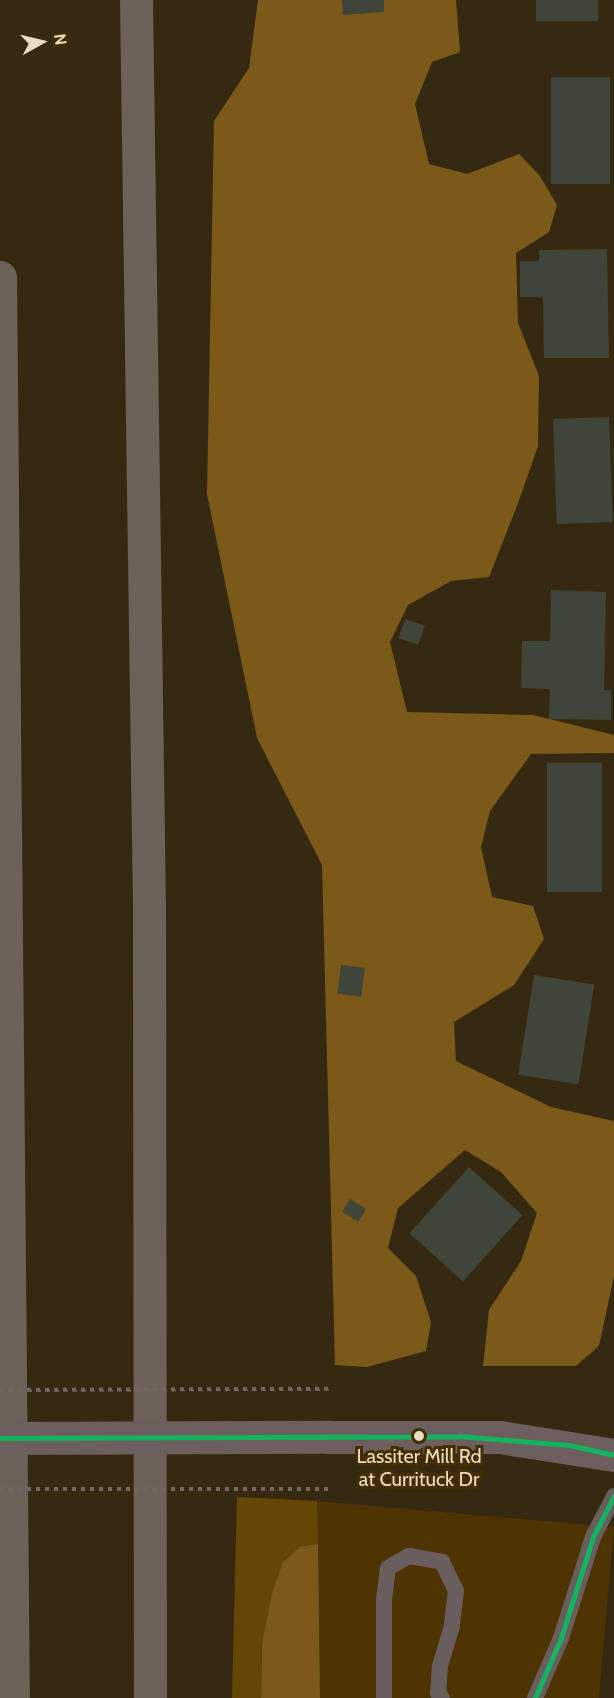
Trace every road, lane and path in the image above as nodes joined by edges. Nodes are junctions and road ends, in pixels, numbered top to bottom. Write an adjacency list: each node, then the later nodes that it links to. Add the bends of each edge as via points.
1 (136, 0): 11 (highway, via 149,916)
2 (0, 277): 10 (highway)
3 (329, 1389): 4 (path, bridge)
4 (0, 1390)
5 (0, 1438): 6 (main road, bridge, via 500,1437)
6 (614, 1455)
7 (0, 1489): 8 (path, bridge)
8 (329, 1489)
9 (614, 1496): 14 (lane, via 593,1537 561,1638)
10 (13, 1698)
11 (150, 1698)
12 (384, 1698): 13 (lane, via 384,1600 388,1568 410,1556 442,1562 456,1591 452,1626 440,1666 438,1693)
13 (442, 1698)
14 (535, 1698)

